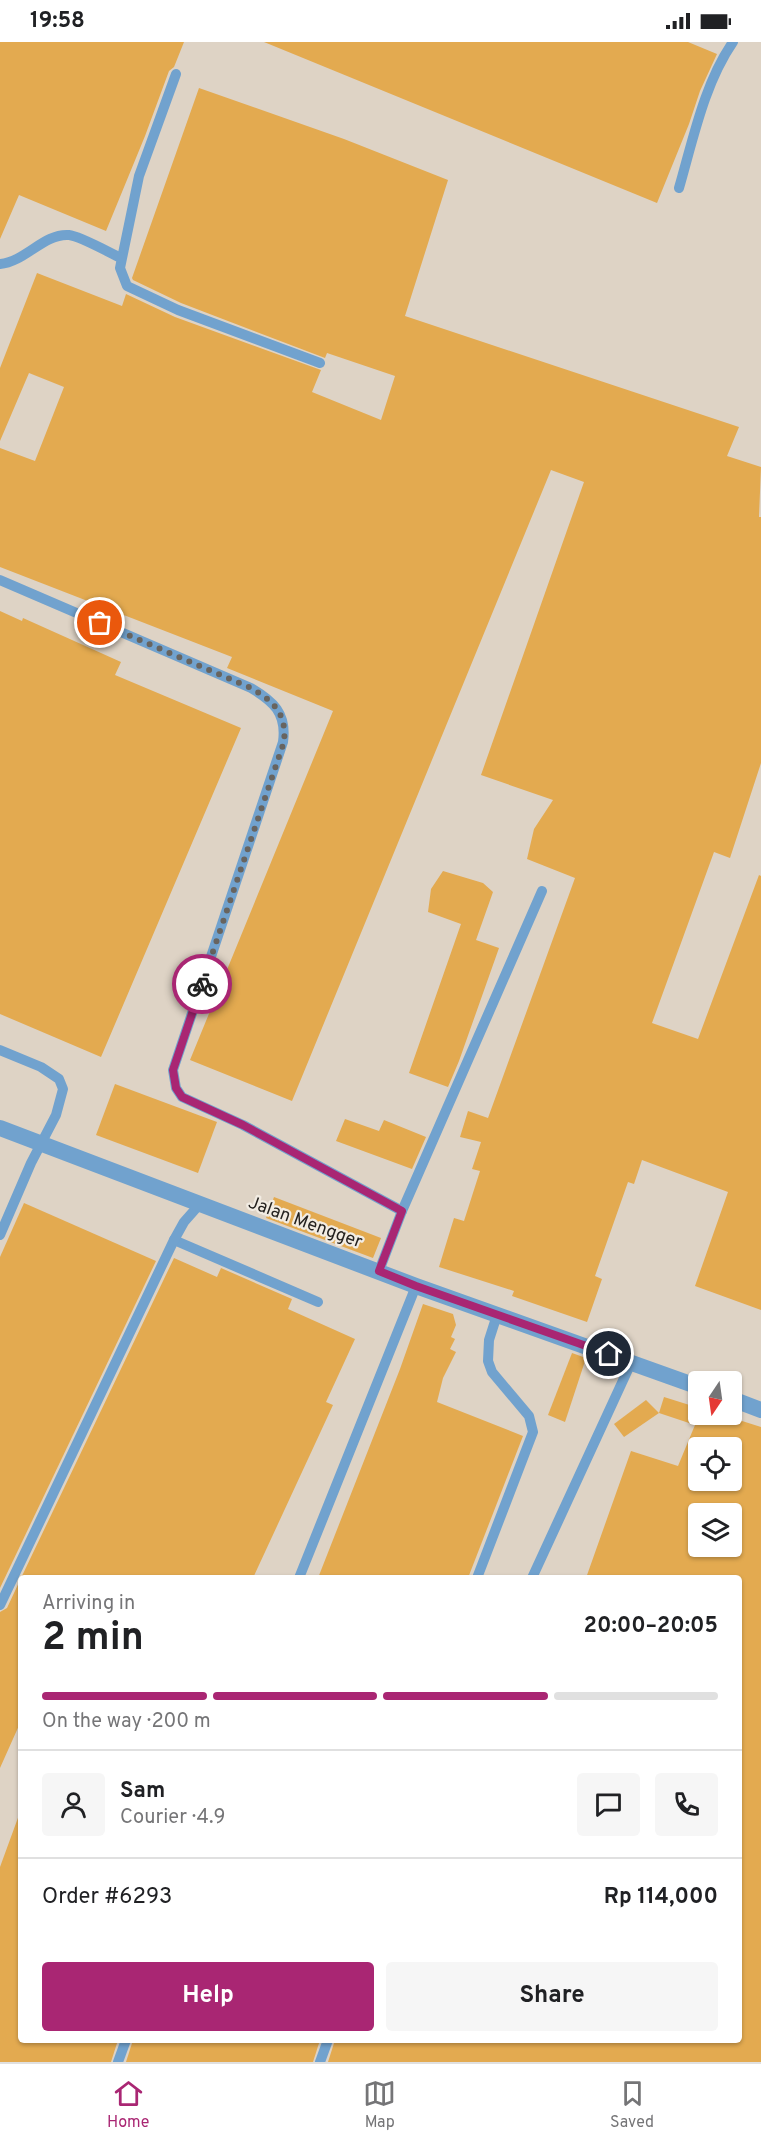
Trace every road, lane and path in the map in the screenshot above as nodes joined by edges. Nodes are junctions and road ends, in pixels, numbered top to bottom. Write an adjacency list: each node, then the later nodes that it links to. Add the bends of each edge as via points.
1 (734, 42): 3 (lane, via 705,101)
2 (176, 74): 4 (lane, via 139,176)
3 (679, 188)
4 (121, 258): 5 (lane, via 70,235 52,238); 6 (lane, via 120,268 127,286 178,310)
5 (0, 264)
6 (320, 363)
7 (0, 580): 13 (lane, via 251,688 269,698 279,711 285,729 284,742 173,1070 176,1088 182,1097 243,1125)
8 (543, 891): 13 (lane)
9 (0, 1050): 11 (lane, via 59,1079 61,1098)
10 (0, 1128): 11 (street, Jalan Mengger)
11 (42, 1144): 12 (street, Jalan Mengger); 14 (lane)
12 (199, 1205): 15 (lane); 16 (street, Jalan Mengger)
13 (402, 1211): 16 (lane)
14 (0, 1235)
15 (174, 1240): 18 (lane); 27 (lane)
16 (379, 1271): 17 (street, Jalan Mengger)
17 (416, 1286): 19 (street, Jalan Mengger); 24 (lane)
18 (318, 1302)
19 (497, 1315): 20 (street, Jalan Mengger); 25 (lane, via 489,1340 488,1361 492,1372 529,1416 533,1432)
20 (631, 1363): 21 (street, Jalan Mengger); 26 (lane)
21 (688, 1384)
22 (742, 1403): 23 (street)
23 (761, 1410)
24 (300, 1575)
25 (478, 1575)
26 (533, 1575)
27 (0, 1605)
28 (125, 2043): 30 (lane)
29 (327, 2043): 31 (lane)
30 (118, 2062)
31 (320, 2062)

